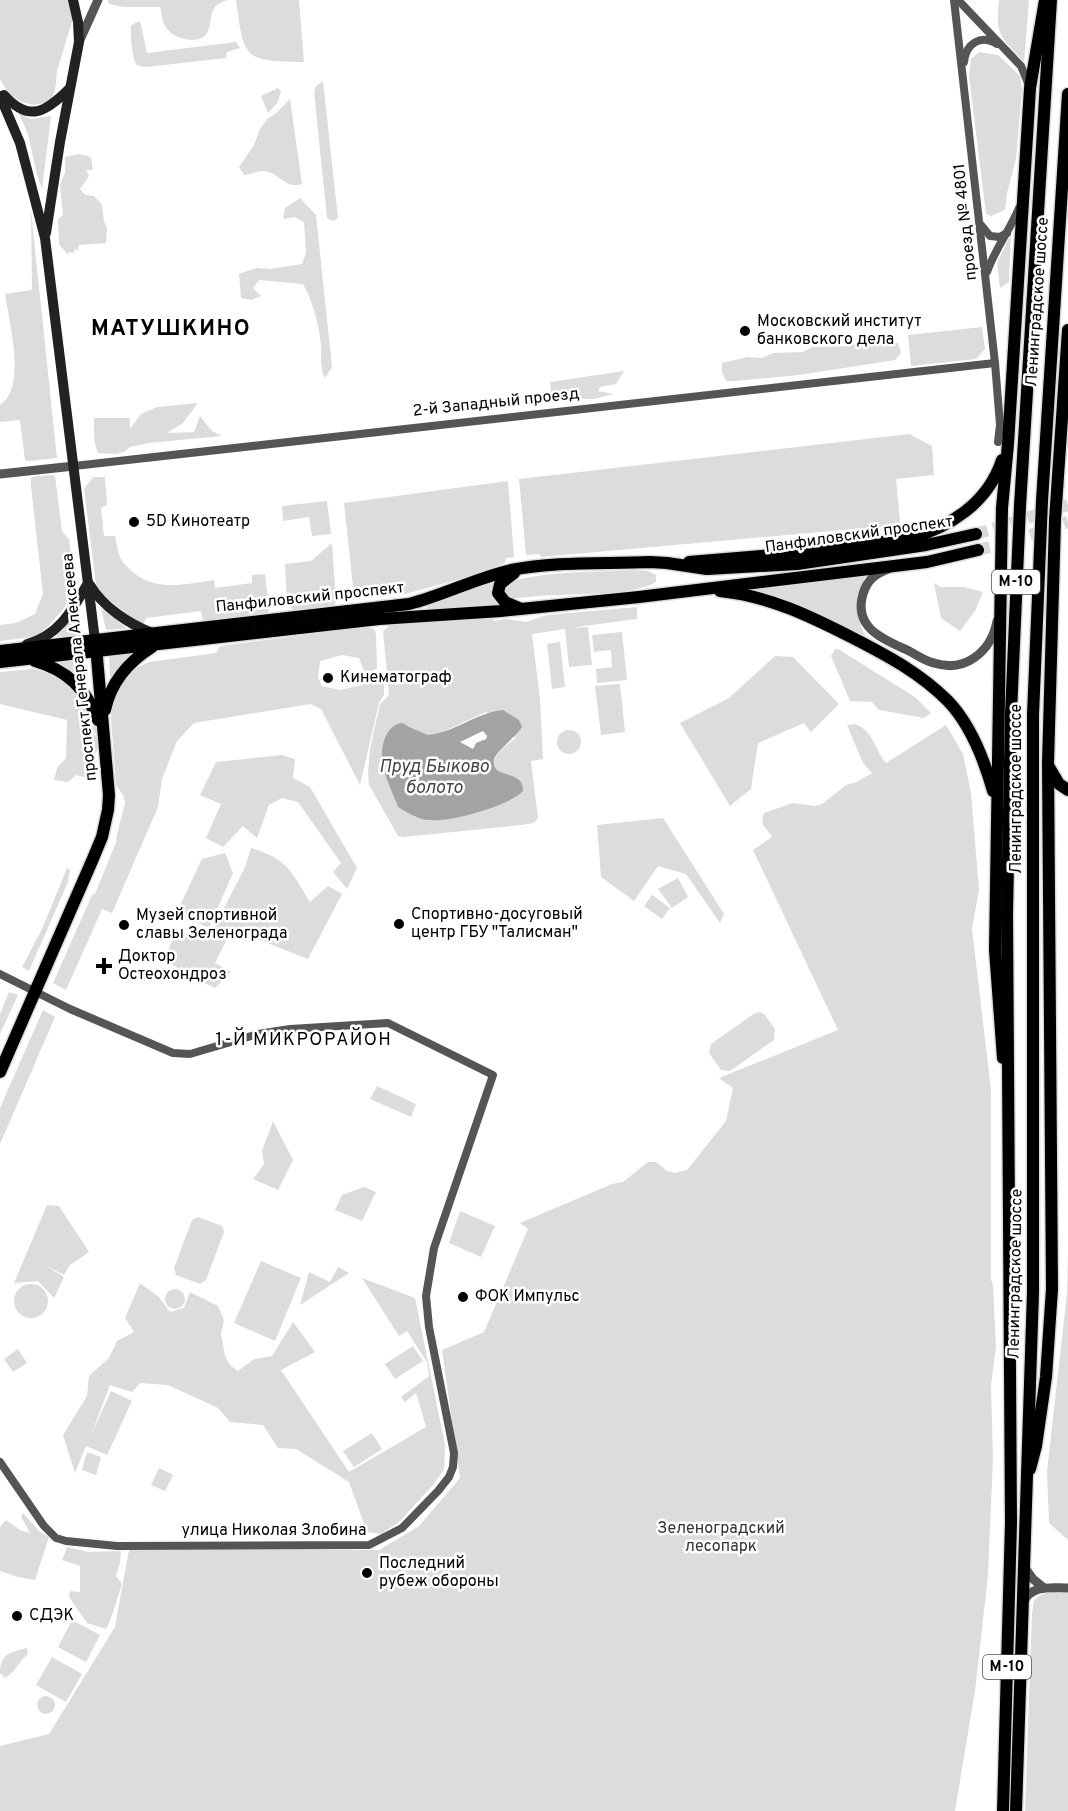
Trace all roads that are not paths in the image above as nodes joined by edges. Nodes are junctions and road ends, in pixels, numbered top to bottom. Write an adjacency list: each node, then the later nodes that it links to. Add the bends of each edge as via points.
1 (72, 0): 6 (main road, проспект Генерала Алексеева)
2 (98, 0): 6 (street)
3 (956, 0): 7 (street); 8 (street, проезд № 4801)
4 (1045, 0): 9 (main road, Ленинградское шоссе / М-10)
5 (1051, 0): 47 (main road, Ленинградское шоссе / М-10, via 1011,714)
6 (79, 42): 10 (main road, проспект Генерала Алексеева)
7 (1003, 48): 8 (street, via 992,41 977,40 965,55); 9 (street, via 1021,66)
8 (963, 72): 15 (street, проезд № 4801)
9 (1030, 88): 14 (main road, Ленинградское шоссе / М-10)
10 (69, 89): 11 (main road, via 49,108 30,112 15,107); 17 (main road, проспект Генерала Алексеева)
11 (0, 90)
12 (1068, 94): 49 (main road, Ленинградское шоссе / М-10, via 1042,501 1033,715 1033,1292)
13 (0, 96): 17 (main road, проспект Генерала Алексеева, via 20,143)
14 (1023, 198): 16 (street); 23 (main road, Ленинградское шоссе / М-10)
15 (980, 219): 16 (street, via 990,236 1000,237); 18 (street, проезд № 4801)
16 (1008, 232): 18 (street)
17 (45, 238): 24 (main road, проспект Генерала Алексеева)
18 (986, 275): 20 (street, проезд № 4801)
19 (1068, 330): 22 (main road, Ленинградское шоссе)
20 (995, 363): 23 (street, проезд № 4801); 24 (street, 2-й Западный проезд)
21 (1068, 407): 22 (main road)
22 (1062, 432): 41 (main road, Ленинградское шоссе, via 1055,520)
23 (1003, 443): 28 (main road, via 1000,467 978,499 959,517 926,534 772,555); 33 (main road, Ленинградское шоссе / М-10)
24 (74, 466): 25 (street, 2-й Западный проезд); 31 (main road, проспект Генерала Алексеева)
25 (0, 474)
26 (976, 534): 28 (main road, Панфиловский проспект, via 797,564 707,569)
27 (978, 550): 29 (main road, Панфиловский проспект)
28 (667, 563): 30 (main road, Панфиловский проспект)
29 (903, 565): 32 (main road, Панфиловский проспект); 33 (street, via 871,578 862,595 860,613 876,634 933,663 955,667 980,654 992,640)
30 (526, 567): 34 (main road, via 498,587 505,602); 35 (main road, Панфиловский проспект, via 409,604)
31 (88, 583): 35 (main road, via 94,593); 36 (main road, проспект Генерала Алексеева); 37 (main road, via 55,632 31,644)
32 (695, 591): 34 (main road, Панфиловский проспект); 43 (main road, via 738,593 789,607 898,661 949,702 969,729 984,762)
33 (999, 604): 43 (main road, Ленинградское шоссе / М-10)
34 (520, 609): 35 (main road, Панфиловский проспект)
35 (153, 639): 36 (main road, Панфиловский проспект); 40 (main road, via 108,693)
36 (96, 646): 37 (main road, Панфиловский проспект); 38 (main road, Панфиловский проспект); 40 (main road, проспект Генерала Алексеева)
37 (0, 650)
38 (28, 659): 39 (main road, Панфиловский проспект); 40 (main road, via 48,665 72,681 91,702)
39 (0, 662)
40 (104, 735): 45 (main road, проспект Генерала Алексеева, via 109,795 102,837)
41 (1047, 763): 42 (main road, via 1059,784); 49 (main road, Ленинградское шоссе, via 1052,1289 1046,1377)
42 (1068, 790)
43 (996, 806): 47 (main road, Ленинградское шоссе / М-10, via 995,950)
44 (0, 974): 45 (street)
45 (35, 991): 46 (main road, проспект Генерала Алексеева); 48 (street, улица Николая Злобина, via 173,1053 190,1054 290,1029 388,1023 494,1075 434,1248 426,1296 454,1453 453,1467 438,1491 402,1528 369,1545 117,1546 66,1541 56,1538 44,1526)
46 (0, 1072)
47 (1008, 1113): 54 (main road, Ленинградское шоссе / М-10, via 1011,1523)
48 (0, 1462)
49 (1026, 1484): 50 (main road, Ленинградское шоссе / М-10)
50 (1023, 1565): 51 (street); 53 (main road, Ленинградское шоссе / М-10)
51 (1044, 1588): 52 (street); 53 (street, via 1029,1593)
52 (1068, 1588)
53 (1022, 1607): 55 (main road, Ленинградское шоссе / М-10)
54 (1003, 1811)
55 (1016, 1811)

